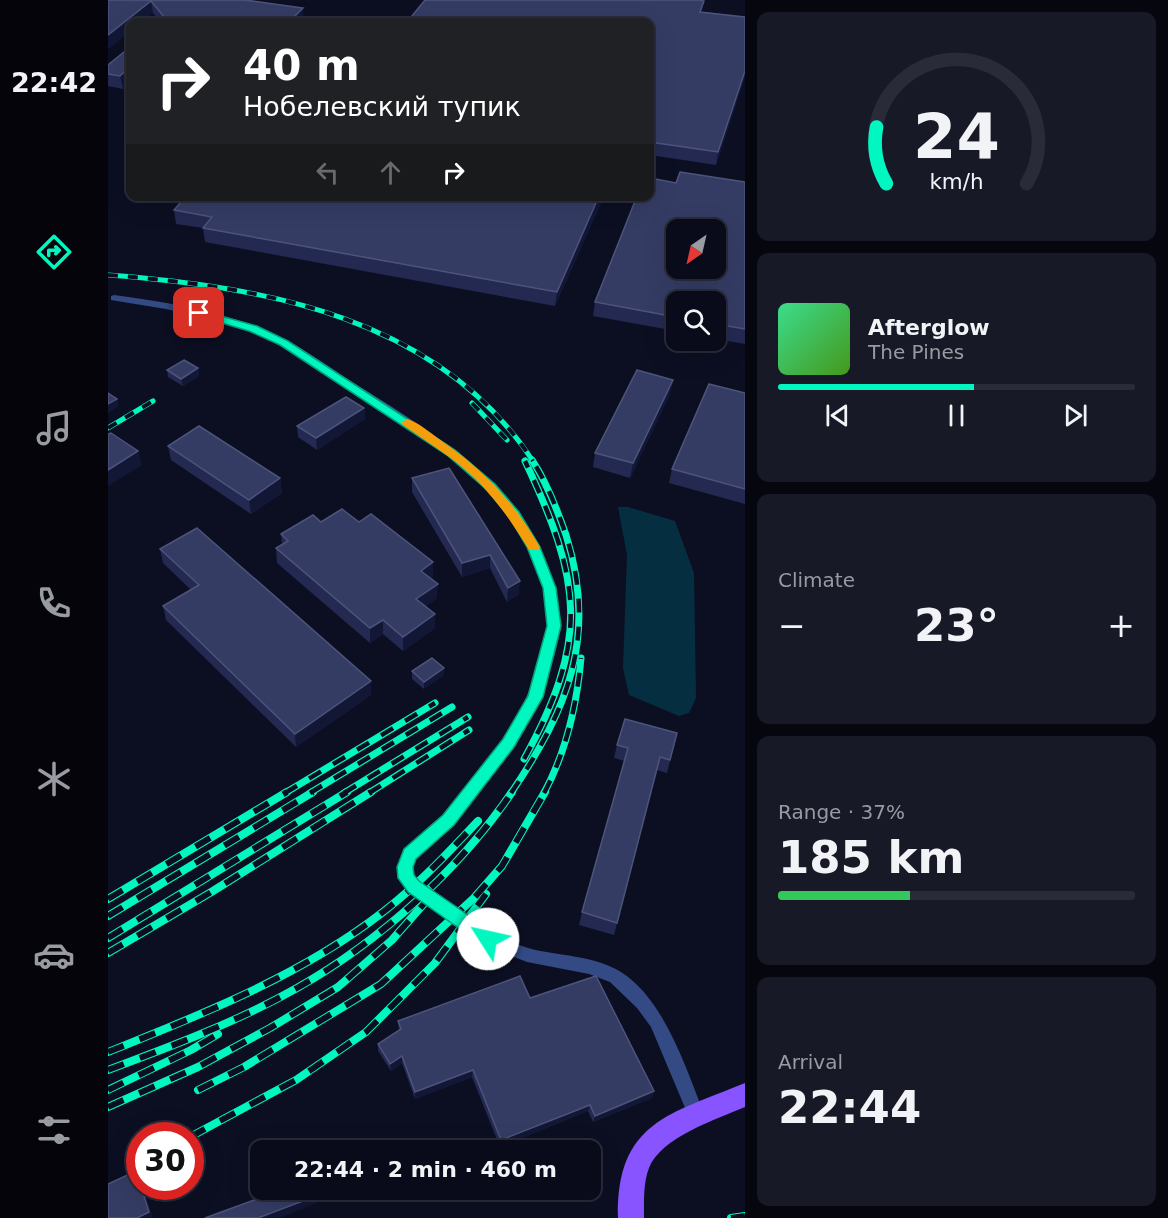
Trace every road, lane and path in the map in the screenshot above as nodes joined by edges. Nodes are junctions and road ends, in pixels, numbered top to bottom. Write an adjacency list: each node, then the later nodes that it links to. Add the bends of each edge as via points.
1 (114, 298): 3 (street, via 199,313 253,328 284,343 461,459 514,515 534,547 549,588 554,626 538,687 508,743 448,820 410,854 406,878 488,939 527,955 615,977 657,1022)
2 (745, 1095): 3 (main road)
3 (698, 1116): 4 (main road, via 650,1144 636,1168 630,1195)
4 (631, 1218)

